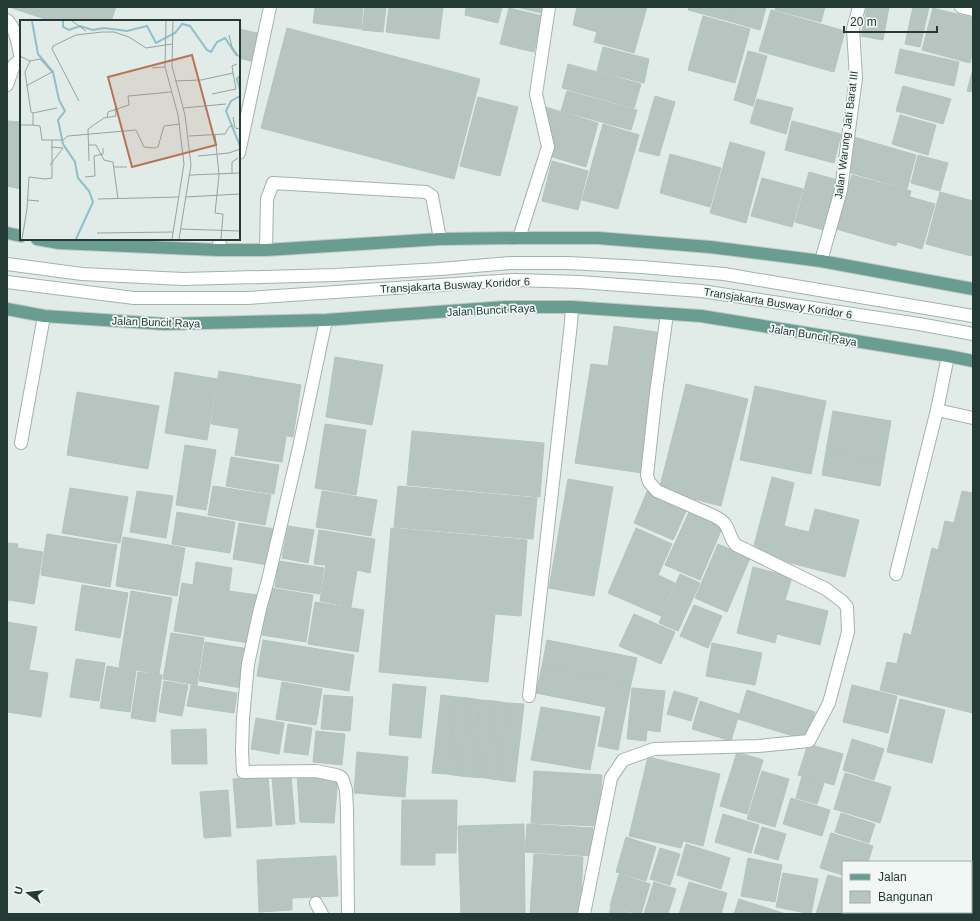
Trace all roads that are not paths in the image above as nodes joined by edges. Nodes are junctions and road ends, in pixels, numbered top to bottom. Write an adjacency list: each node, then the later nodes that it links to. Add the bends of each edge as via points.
1 (270, 7): 10 (street)
2 (549, 7): 13 (street, via 536,94 548,147)
3 (859, 7): 18 (street, Jalan Warung Jati Barat III, via 853,29 856,78 841,190)
4 (961, 7): 5 (street)
5 (973, 10)
6 (7, 20): 7 (street, via 14,32)
7 (20, 55)
8 (20, 60): 9 (street, via 14,66)
9 (7, 85)
10 (240, 148)
11 (7, 233): 12 (main road)
12 (20, 236)
13 (519, 238): 14 (main road); 18 (main road, via 598,238 680,244)
14 (440, 239): 17 (main road); 17 (street, via 432,196 426,192 273,183 267,199)
15 (42, 240): 16 (main road, via 59,243)
16 (219, 244): 17 (main road)
17 (266, 250)
18 (821, 262): 21 (main road)
19 (7, 264): 26 (street, Transjakarta Busway Koridor 6, via 82,274 183,279 335,275 511,263 568,263 724,274)
20 (7, 282): 28 (street, Transjakarta Busway Koridor 6, via 134,298 247,298 515,280 580,282 702,291)
21 (973, 289)
22 (572, 307): 24 (main road, Jalan Buncit Raya); 27 (main road, Jalan Buncit Raya, via 505,308); 35 (street)
23 (7, 309): 25 (main road, Jalan Buncit Raya)
24 (667, 314): 29 (main road, Jalan Buncit Raya, via 701,316); 37 (street, via 647,475 649,482 656,491 720,519 736,545 826,589 847,607 848,632 829,703 809,741 758,746 654,749 623,760 611,778)
25 (44, 316): 27 (main road, Jalan Buncit Raya, via 164,324); 33 (street)
26 (973, 316)
27 (326, 320): 36 (street, via 248,664 242,751 243,772 316,771 336,775 343,780 347,810)
28 (973, 334)
29 (948, 356): 30 (main road, Jalan Buncit Raya); 31 (street)
30 (973, 361)
31 (937, 410): 32 (street); 34 (street)
32 (973, 418)
33 (21, 443)
34 (896, 574)
35 (529, 696)
36 (348, 914)
37 (584, 914)

